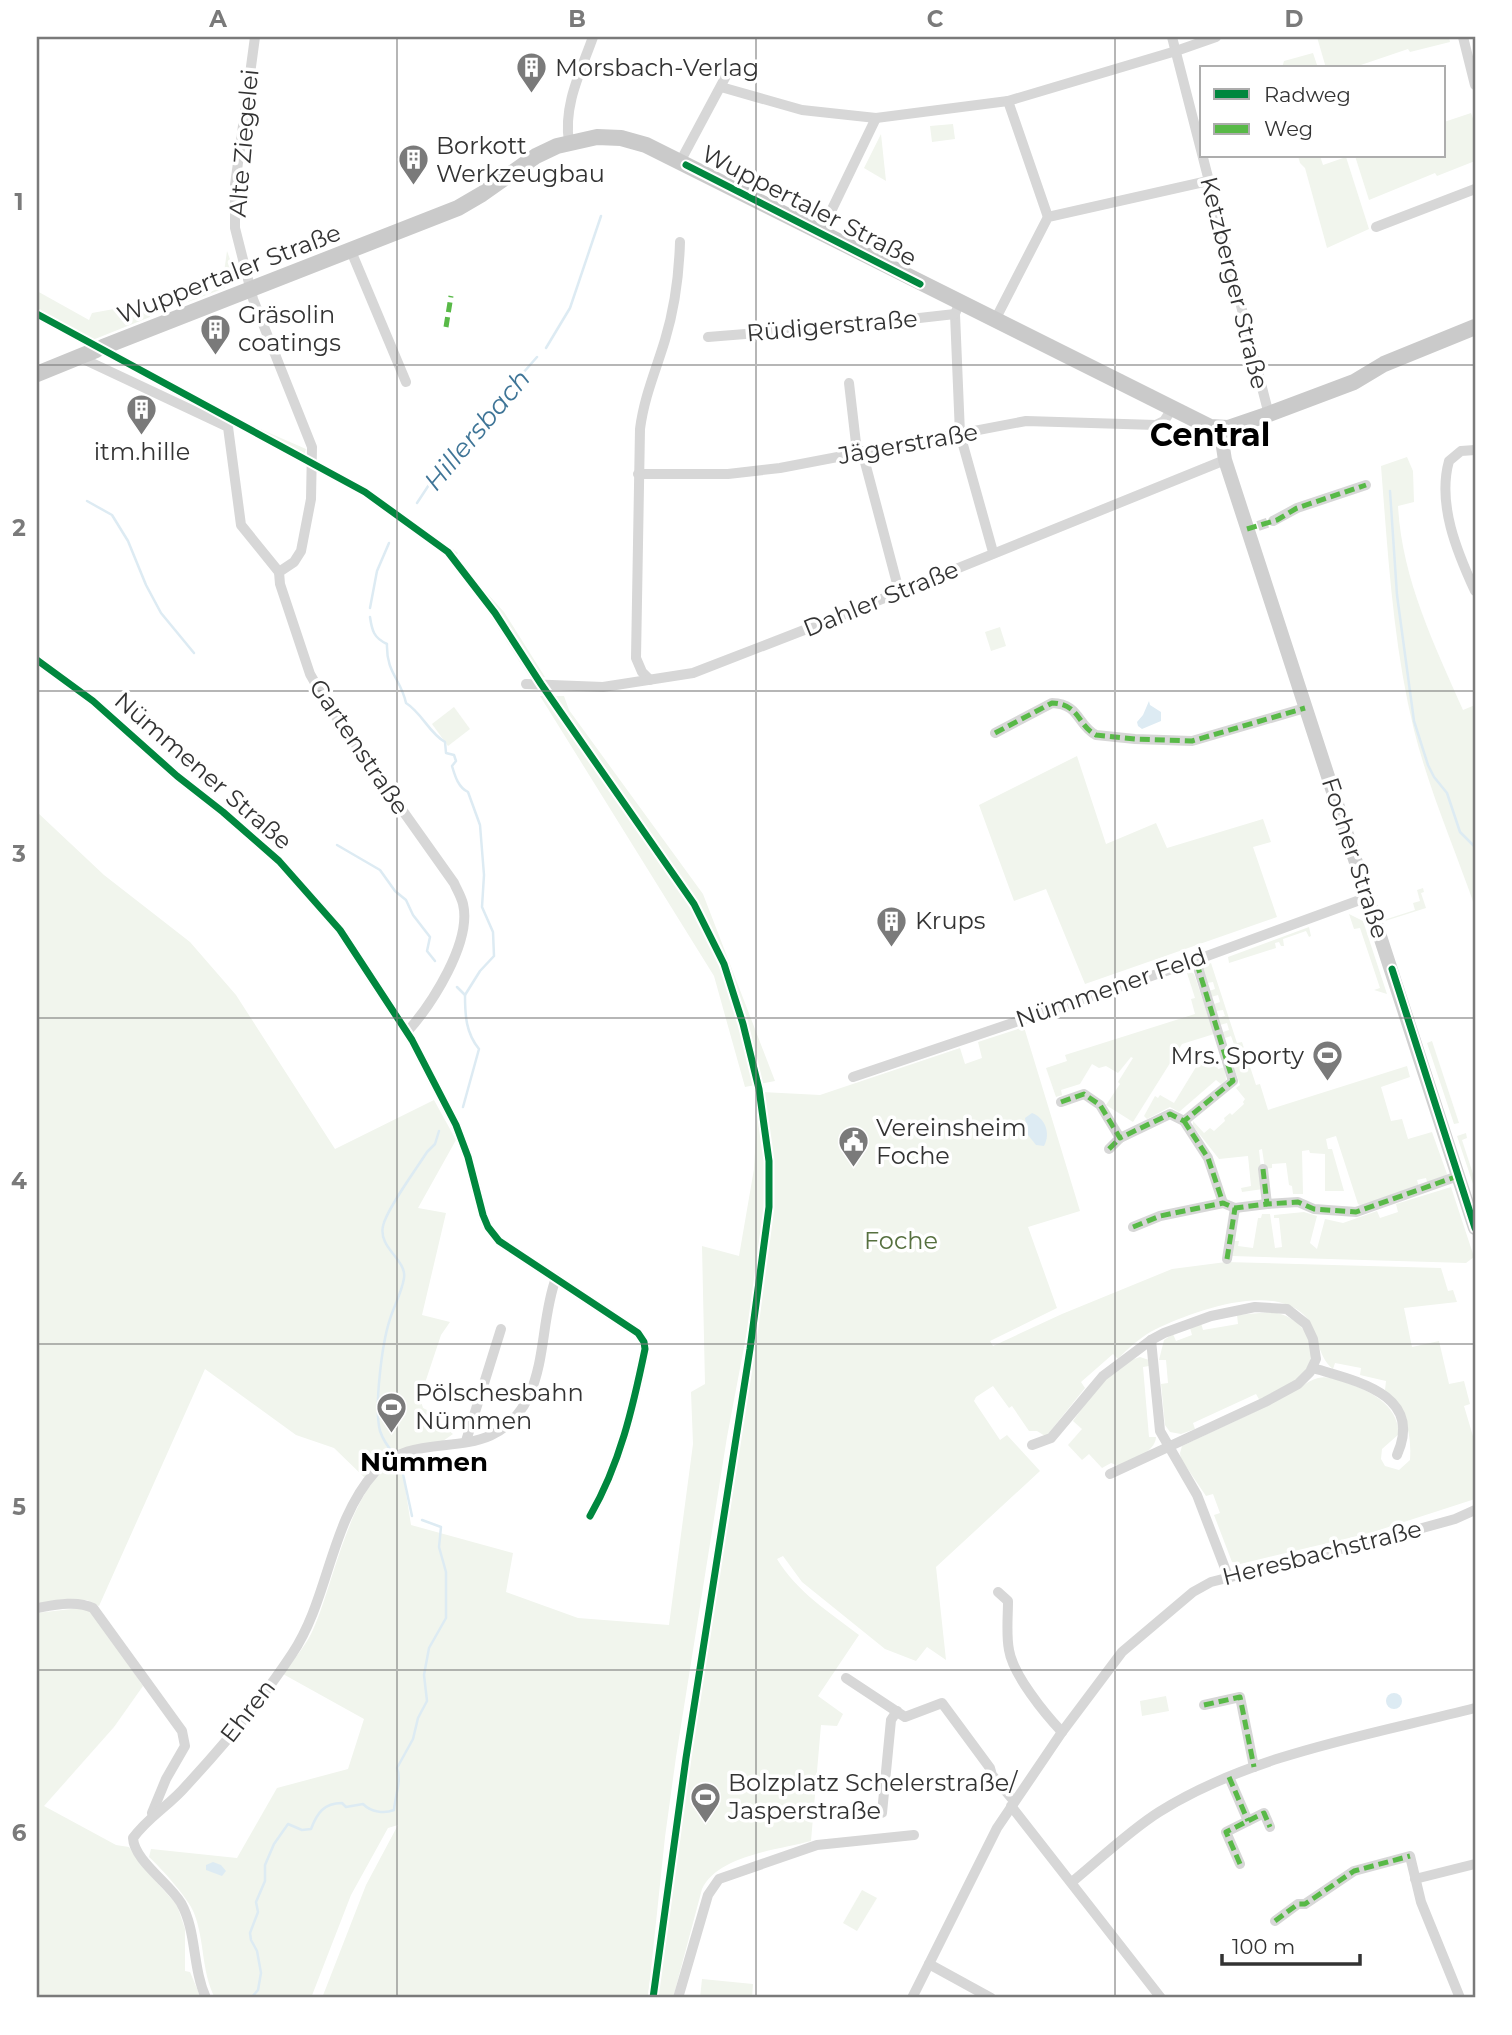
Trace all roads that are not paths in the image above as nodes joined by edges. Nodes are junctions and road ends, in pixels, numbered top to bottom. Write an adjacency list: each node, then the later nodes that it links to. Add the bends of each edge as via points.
1 (255, 37): 23 (street, Alte Ziegelei, via 234,195 238,244)
2 (593, 37): 12 (street, via 572,95)
3 (1172, 37): 6 (street, Ketzberger Straße)
4 (1216, 37): 6 (street)
5 (1463, 37): 8 (street)
6 (1176, 51): 10 (street); 13 (street, Ketzberger Straße)
7 (726, 76): 9 (street)
8 (1475, 85)
9 (721, 87): 11 (street, via 803,110); 15 (street)
10 (1008, 101): 11 (street); 18 (street)
11 (876, 118): 20 (street)
12 (569, 142): 15 (main road, Wuppertaler Straße, via 621,138); 22 (main road, Wuppertaler Straße, via 543,152 463,205)
13 (1200, 148)
14 (1202, 158): 16 (street, Ketzberger Straße)
15 (680, 162): 20 (main road, Wuppertaler Straße)
16 (1208, 181): 18 (street); 33 (street, Ketzberger Straße)
17 (1475, 189): 19 (street)
18 (1048, 217): 25 (street)
19 (1376, 226)
20 (821, 232): 24 (main road, Wuppertaler Straße)
21 (680, 242): 42 (street, via 675,300 642,409)
22 (351, 251): 23 (main road, Wuppertaler Straße); 31 (street)
23 (251, 290): 28 (main road, Wuppertaler Straße); 46 (street, via 312,447 311,499 301,551)
24 (957, 309): 25 (main road, Wuppertaler Straße); 27 (street, Rüdigerstraße, via 848,326); 38 (street)
25 (995, 320): 34 (main road, Wuppertaler Straße)
26 (1475, 327): 29 (main road)
27 (708, 337)
28 (79, 357): 30 (main road, Wuppertaler Straße); 46 (street, via 228,427 242,525)
29 (1384, 364): 33 (main road); 37 (main road, via 1349,384)
30 (37, 373)
31 (406, 382)
32 (849, 383): 40 (street)
33 (1265, 400): 35 (main road)
34 (1172, 409): 36 (main road, Wuppertaler Straße); 38 (street, Jägerstraße, via 1156,425 1026,421)
35 (1240, 417): 36 (main road); 37 (main road)
36 (1202, 424): 37 (main road, Wuppertaler Straße); 41 (main road, Focher Straße)
37 (1228, 428): 41 (main road, via 1222,441)
38 (960, 435): 40 (street, Jägerstraße); 45 (street)
39 (1475, 450): 47 (street, via 1461,451 1450,461 1446,482 1451,529)
40 (860, 452): 42 (street, Jägerstraße, via 728,474); 48 (street)
41 (1223, 456): 45 (street, Dahler Straße); 52 (main road, Focher Straße, via 1253,527)
42 (638, 474): 50 (street, via 636,658)
43 (1366, 485): 44 (street)
44 (1273, 521)
45 (993, 552): 48 (street, Dahler Straße)
46 (279, 572): 56 (street, Gartenstraße, via 307,665 327,704 454,883 463,904 462,933 449,969)
47 (1475, 591)
48 (899, 592): 50 (street, Dahler Straße, via 693,673)
49 (37, 660): 56 (street, Nümmener Straße, via 93,701 279,861 340,930)
50 (650, 680): 51 (street, Dahler Straße, via 603,687)
51 (526, 684)
52 (1305, 708): 53 (street, via 1202,740 1181,741 1096,734 1072,709 1052,703); 54 (main road, Focher Straße)
53 (995, 733)
54 (1368, 897): 55 (street, Nümmener Feld); 63 (main road, Focher Straße)
55 (1196, 961): 57 (street, Nümmener Feld); 59 (street, via 1233,1081)
56 (407, 1032): 70 (street, Nümmener Straße, via 456,1125 488,1227 499,1241)
57 (853, 1077)
58 (1061, 1102): 60 (street, via 1084,1094 1100,1105)
59 (1184, 1121): 60 (street, via 1170,1114); 64 (street, via 1208,1158)
60 (1120, 1138): 61 (street)
61 (1109, 1149)
62 (1263, 1170): 65 (street)
63 (1458, 1176): 65 (street, via 1356,1212 1314,1209 1298,1202); 68 (main road, Focher Straße)
64 (1223, 1203): 66 (street); 67 (street, via 1160,1216)
65 (1267, 1204): 66 (street)
66 (1235, 1208): 69 (street)
67 (1133, 1227)
68 (1475, 1228)
69 (1227, 1259)
70 (556, 1278): 74 (street, via 528,1398 498,1433); 80 (street, Nümmener Straße, via 638,1333 644,1342 622,1444)
71 (501, 1329): 74 (street)
72 (1151, 1339): 73 (street, via 1225,1312 1255,1307 1287,1309 1310,1331); 75 (street, via 1095,1383 1051,1438); 76 (street, via 1160,1430)
73 (1313, 1368): 76 (street, via 1298,1384 1276,1396); 77 (street, via 1367,1385 1391,1402 1405,1435)
74 (466, 1441): 93 (street, Ehren, via 393,1458 370,1478 348,1518 314,1612 292,1654 218,1750 184,1789)
75 (1032, 1445)
76 (1168, 1446): 78 (street); 81 (street, via 1197,1495)
77 (1397, 1455)
78 (1110, 1474)
79 (1475, 1510): 81 (street, Heresbachstraße, via 1408,1532)
80 (590, 1516)
81 (1228, 1576): 88 (street, Heresbachstraße, via 1198,1588 1130,1643)
82 (998, 1592): 88 (street, via 1008,1601 1012,1660 1041,1709)
83 (37, 1608): 93 (street, Ehren, via 73,1604 93,1608 179,1726 186,1742)
84 (846, 1678): 87 (street)
85 (1204, 1705): 89 (street, via 1240,1697)
86 (1475, 1708): 89 (street)
87 (897, 1711): 91 (street, via 905,1717 942,1703); 92 (street, via 891,1720)
88 (1062, 1732): 91 (street, Heresbachstraße)
89 (1254, 1767): 90 (street)
90 (1229, 1776): 94 (street); 100 (street, via 1158,1813)
91 (1012, 1804): 100 (street); 102 (street, Heresbachstraße)
92 (882, 1813)
93 (150, 1817): 103 (street, via 133,1838 135,1849 184,1910 195,1970)
94 (1248, 1821): 95 (street, via 1264,1813); 97 (street, via 1226,1832)
95 (1270, 1827)
96 (914, 1835): 104 (street, via 817,1844 725,1875 715,1883 705,1905)
97 (1240, 1864)
98 (1475, 1864): 99 (street)
99 (1415, 1879): 101 (street, via 1410,1856 1354,1871); 108 (street)
100 (1072, 1882): 107 (street)
101 (1275, 1921)
102 (929, 1964): 105 (street, Heresbachstraße); 106 (street)
103 (206, 1998)
104 (678, 1998)
105 (912, 1998)
106 (990, 1998)
107 (1161, 1998)
108 (1460, 1998)

